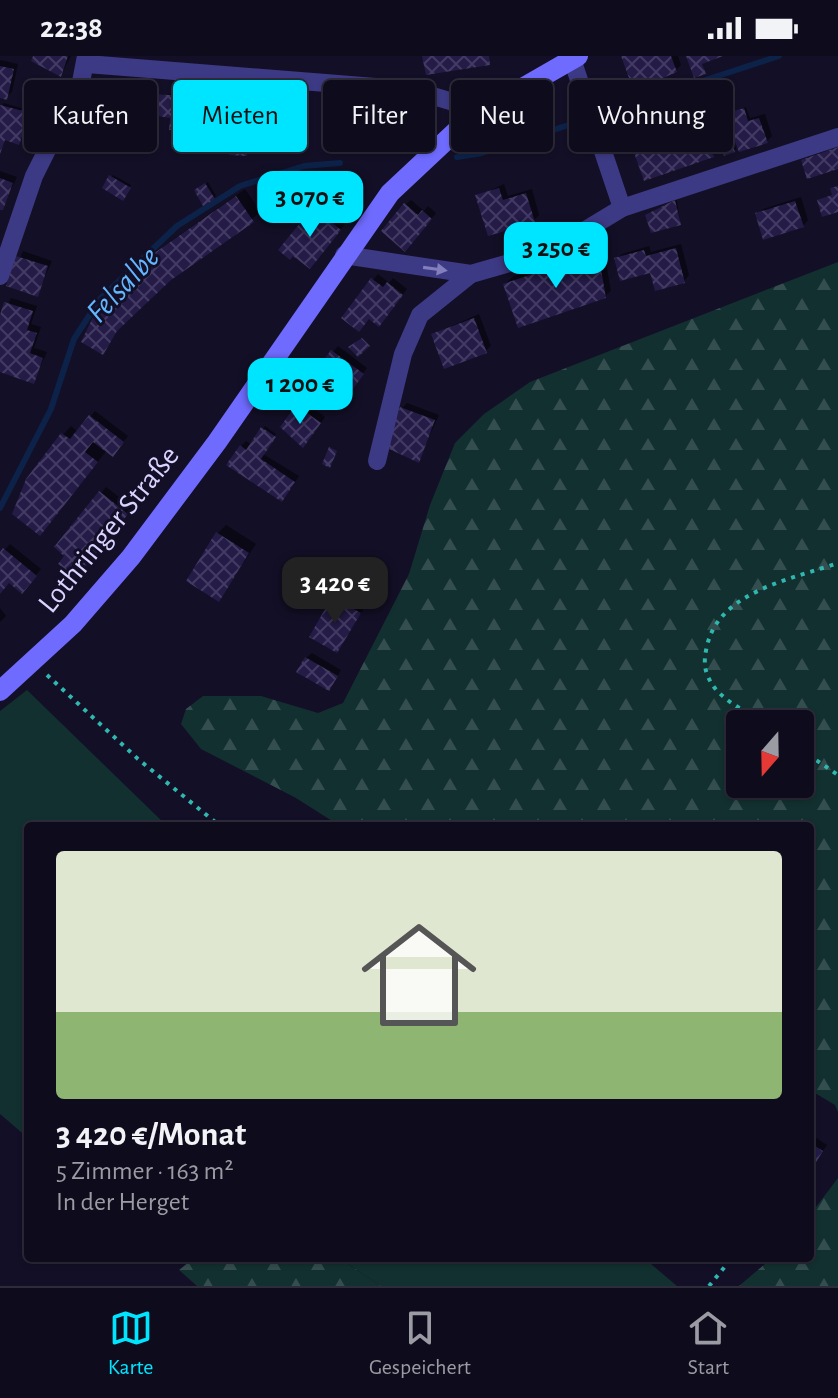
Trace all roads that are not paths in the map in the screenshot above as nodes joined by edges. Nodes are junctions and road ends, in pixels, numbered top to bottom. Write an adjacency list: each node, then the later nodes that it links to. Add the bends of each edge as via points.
1 (575, 57): 3 (main road, Lothringer Straße); 7 (street)
2 (86, 60): 4 (street, via 413,90); 10 (street, via 34,176)
3 (535, 80)
4 (451, 101)
5 (451, 136): 8 (main road, Lothringer Straße, via 390,193)
6 (838, 137): 7 (street)
7 (622, 208): 9 (street, via 551,251)
8 (344, 255): 9 (street, one-way to 9); 12 (main road, Lothringer Straße, via 171,505 102,591)
9 (471, 274): 11 (street, via 420,315 399,368)
10 (0, 276)
11 (377, 461)
12 (0, 691)

